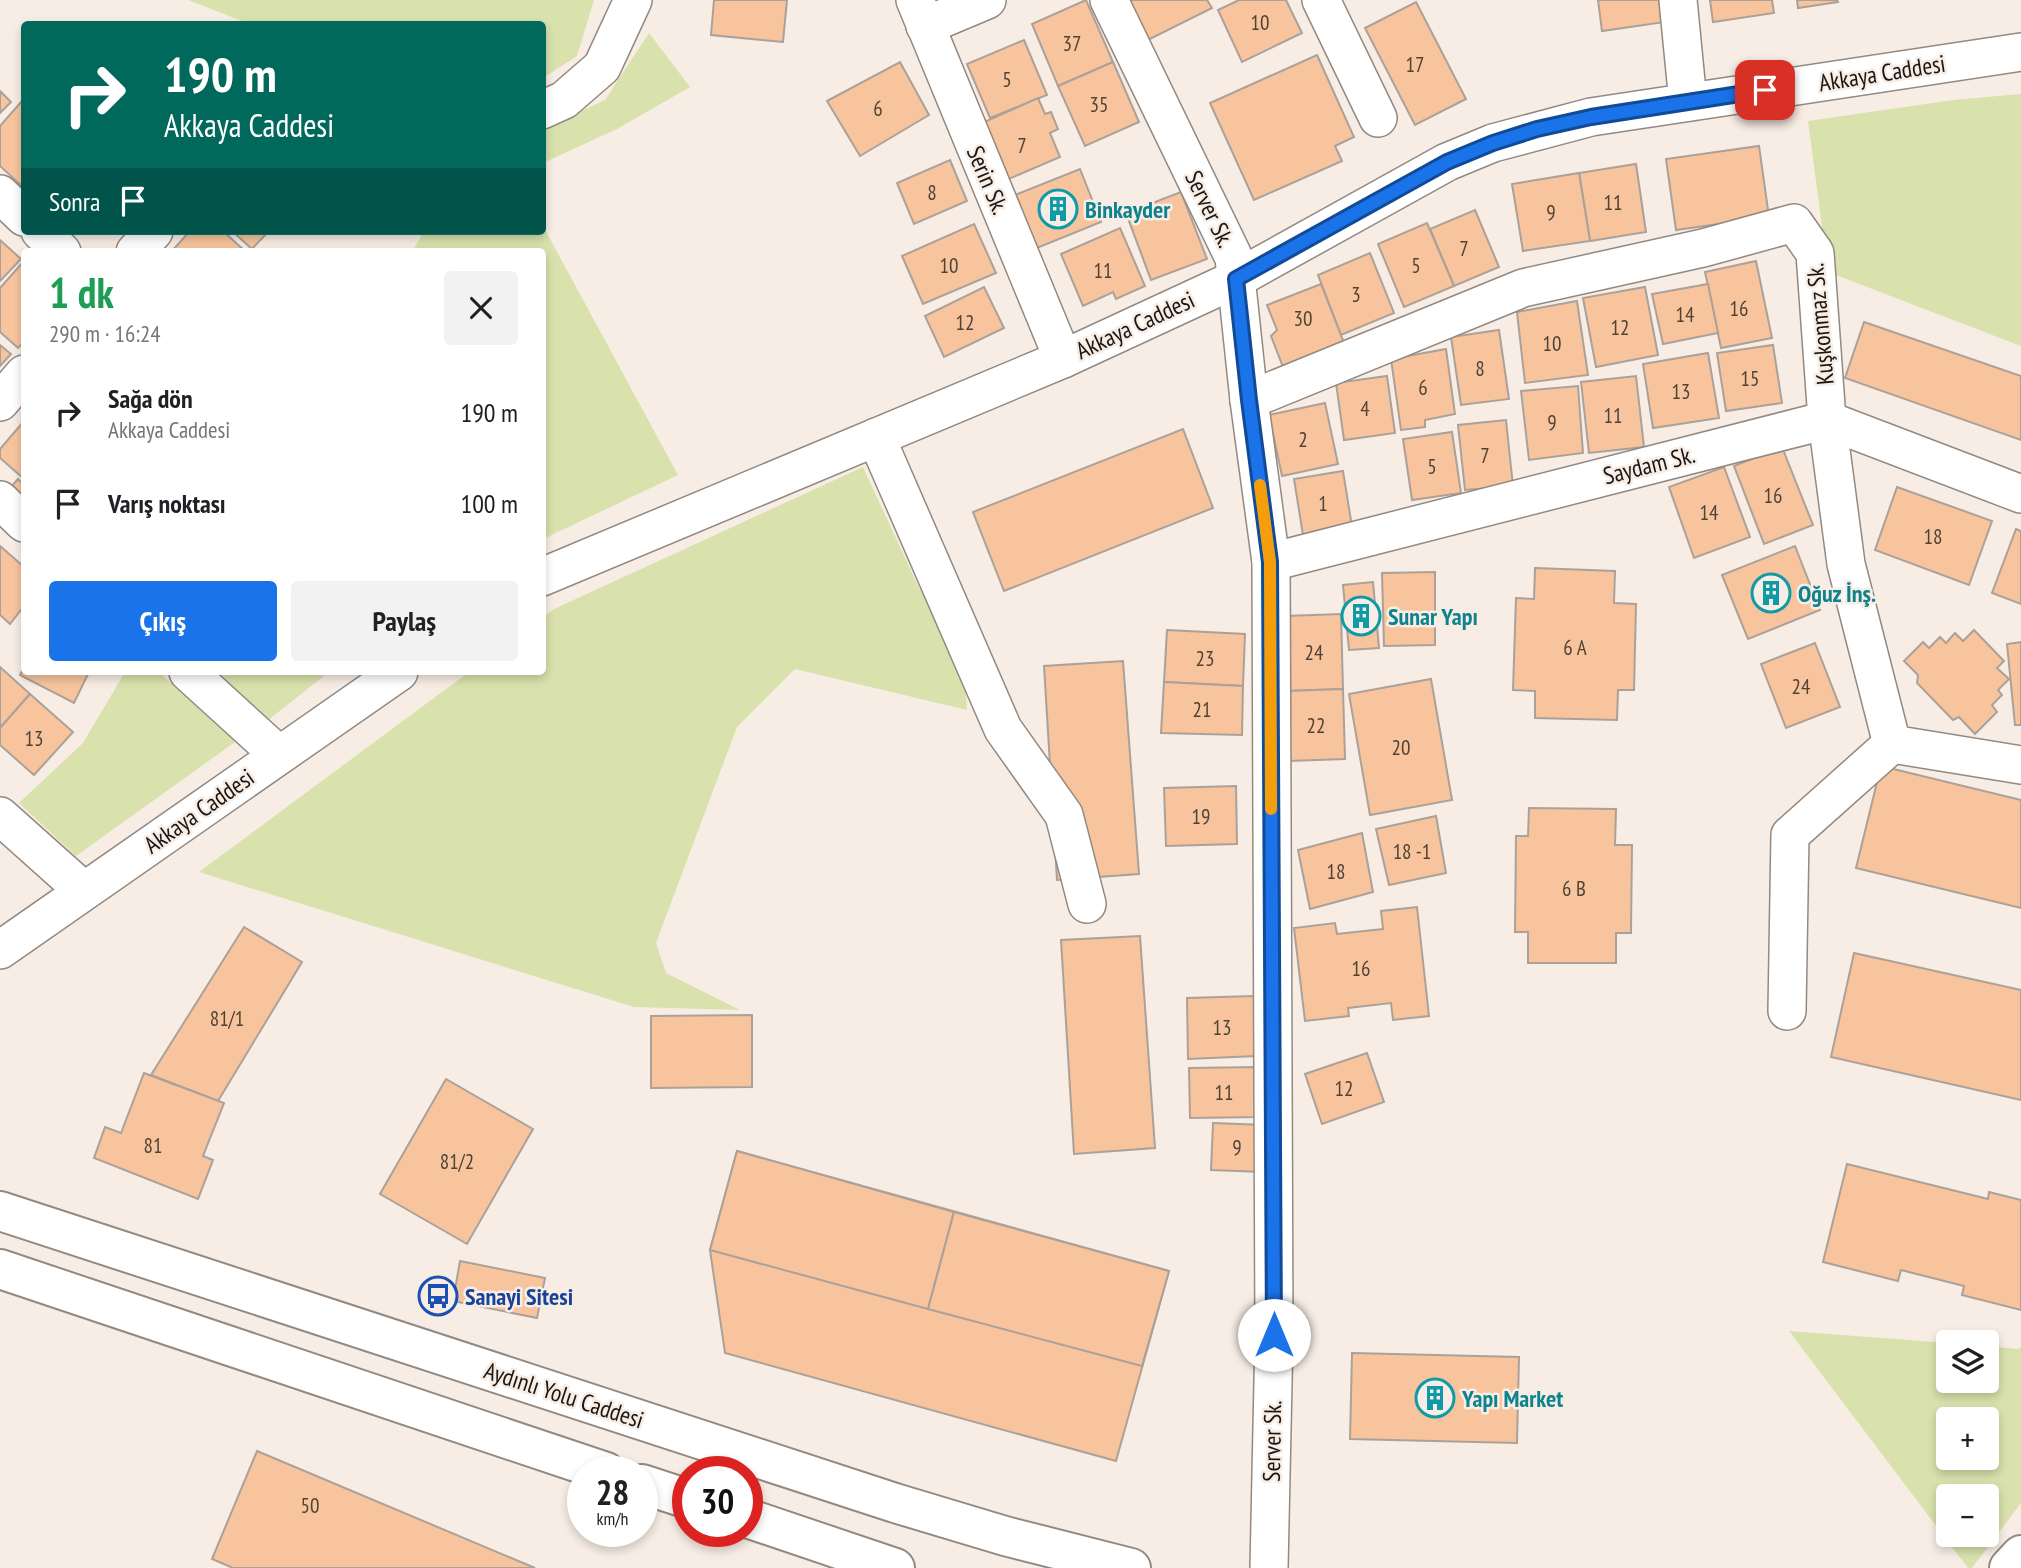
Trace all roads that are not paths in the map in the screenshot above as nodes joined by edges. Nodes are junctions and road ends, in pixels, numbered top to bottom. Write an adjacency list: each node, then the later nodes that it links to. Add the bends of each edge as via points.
1 (633, 0): 9 (street, via 602,67 564,100)
2 (987, 0): 6 (street)
3 (1109, 0): 17 (street, Server Sk., via 1234,258)
4 (1321, 0): 10 (street)
5 (1678, 0): 8 (street)
6 (920, 13): 18 (street, Serin Sk.)
7 (2021, 52): 8 (street, Akkaya Caddesi)
8 (1688, 102): 17 (street, Akkaya Caddesi, via 1591,117 1493,143 1447,162)
9 (546, 108)
10 (1378, 118)
11 (0, 194): 12 (street)
12 (21, 214)
13 (44, 235): 15 (street)
14 (150, 235): 16 (street)
15 (58, 248)
16 (139, 248)
17 (1236, 279): 18 (street, Akkaya Caddesi); 20 (street, Server Sk.)
18 (1063, 359): 23 (street, Akkaya Caddesi)
19 (21, 378): 21 (street)
20 (1249, 400): 22 (street, Kuşkonmaz Sk., via 1523,288 1794,223 1815,253); 27 (street, Server Sk.)
21 (0, 402)
22 (1827, 420): 24 (street); 27 (street, Saydam Sk.); 31 (street, Kuşkonmaz Sk., via 1846,564)
23 (876, 437): 28 (street, Akkaya Caddesi); 36 (street, via 1003,729 1064,816)
24 (2021, 494)
25 (0, 500): 26 (street)
26 (21, 520)
27 (1270, 562): 46 (street, Server Sk., via 1274,1335)
28 (546, 575)
29 (191, 675): 32 (street)
30 (395, 675): 32 (street, Akkaya Caddesi)
31 (1892, 744): 33 (street); 38 (street, via 1790,835)
32 (279, 755): 35 (street, Akkaya Caddesi)
33 (2021, 765)
34 (0, 816): 35 (street)
35 (84, 891): 37 (street, Akkaya Caddesi)
36 (1087, 904)
37 (0, 950)
38 (1787, 1011)
39 (0, 1211): 45 (main road, Aydınlı Yolu Caddesi, via 895,1503)
40 (0, 1269): 41 (main road)
41 (567, 1459)
42 (763, 1523): 44 (main road)
43 (2021, 1555): 47 (main road)
44 (895, 1568)
45 (1131, 1568)
46 (1269, 1568)
47 (2009, 1568)

